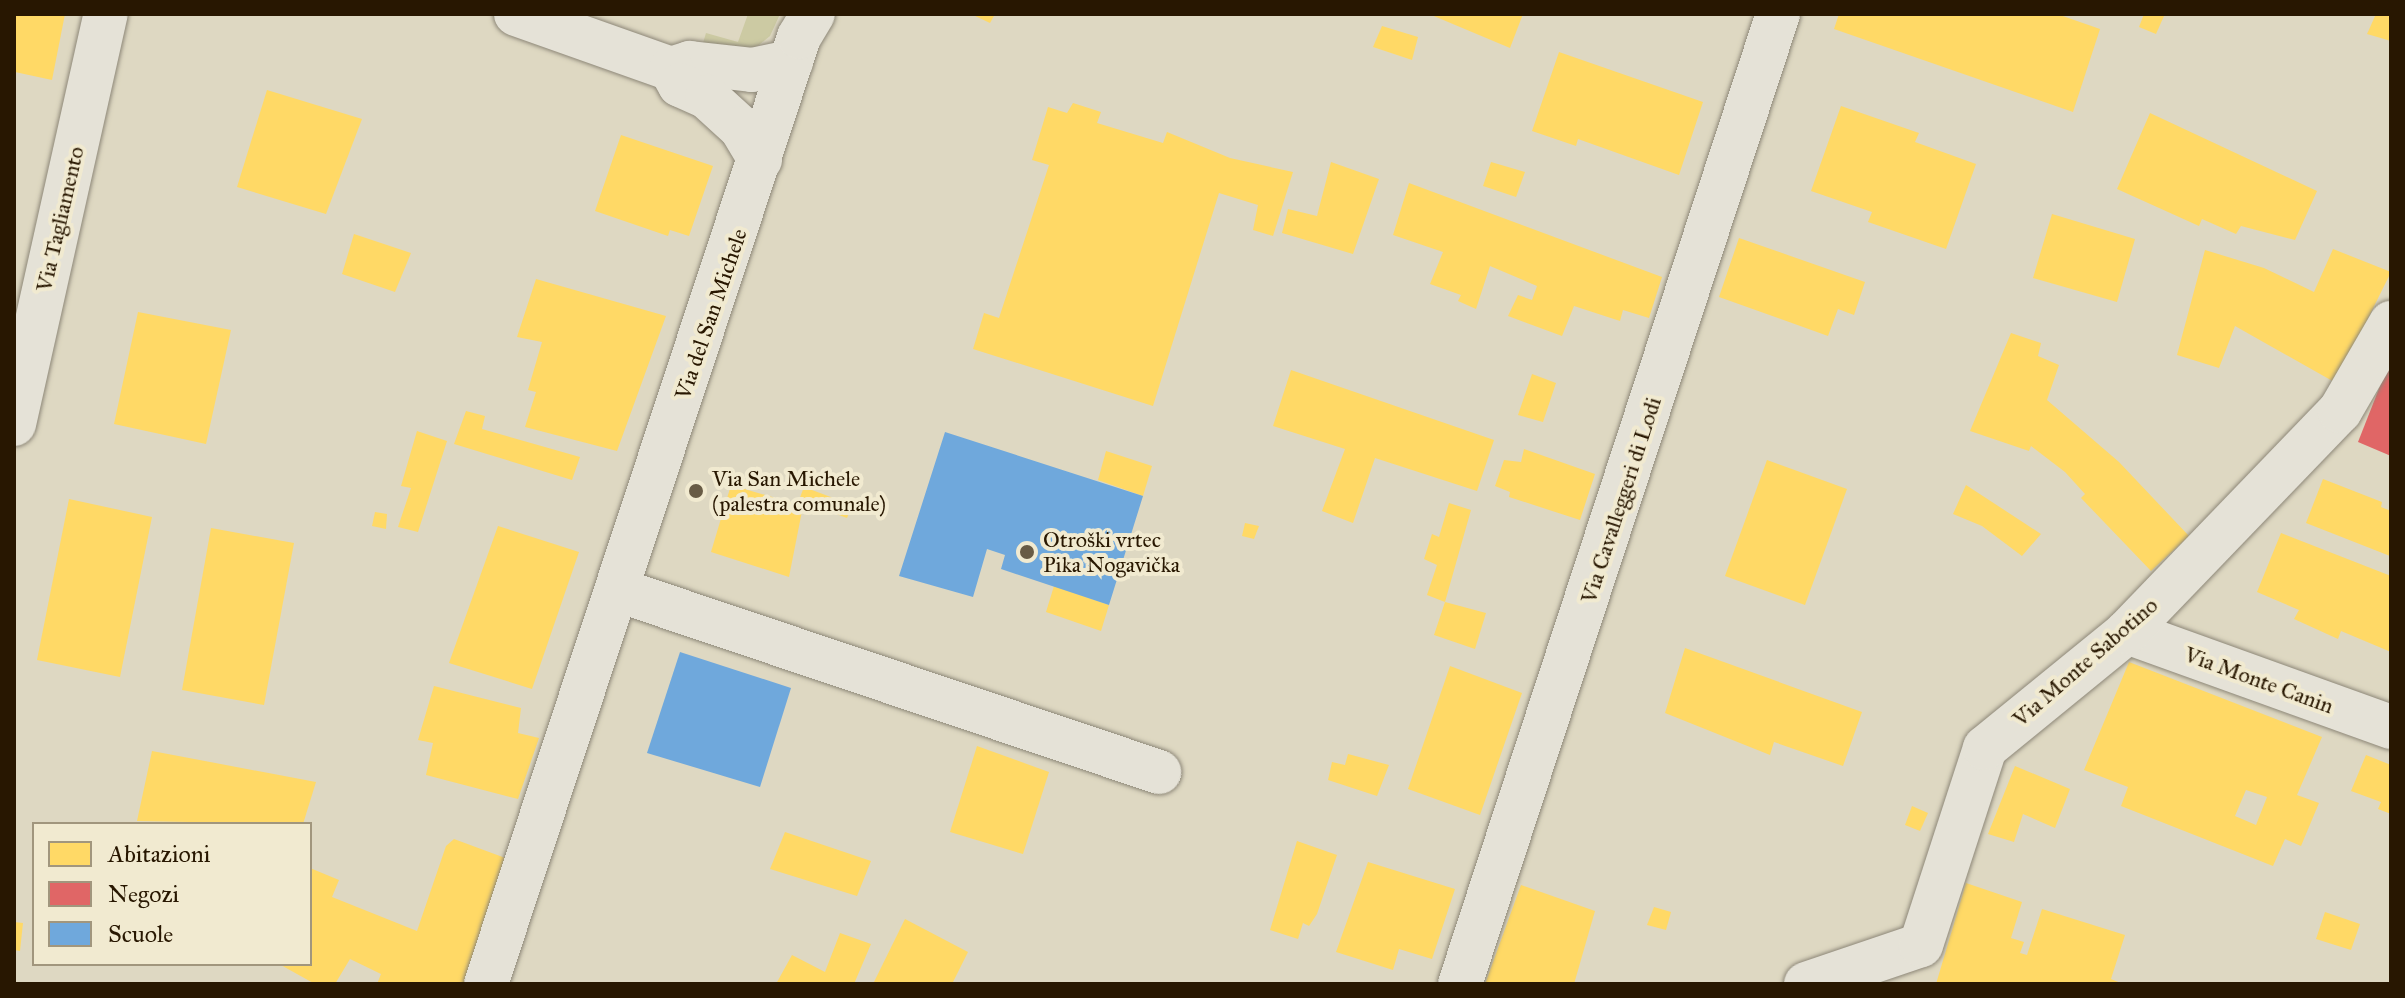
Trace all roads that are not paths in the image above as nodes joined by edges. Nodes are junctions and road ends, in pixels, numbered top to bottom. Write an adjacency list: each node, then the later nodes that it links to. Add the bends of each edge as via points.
1 (106, 14): 8 (street, Via Tagliamento)
2 (516, 14): 5 (street)
3 (1778, 14): 15 (street, Via Cavalleggeri di Lodi)
4 (801, 32): 5 (street, via 752,70 690,63); 6 (street, Via del San Michele)
5 (671, 69): 6 (street, via 680,85 707,97 741,128)
6 (760, 160): 9 (street, Via del San Michele)
7 (2391, 323): 10 (street, Via Monte Sabotino, via 2340,411)
8 (14, 424)
9 (618, 590): 12 (street); 14 (street, Via del San Michele)
10 (2127, 632): 11 (street, Via Monte Canin); 13 (street, Via Monte Sabotino, via 1985,748)
11 (2391, 727)
12 (1159, 772)
13 (1916, 965): 16 (street, Via Monte Sabotino)
14 (486, 984)
15 (1460, 984)
16 (1806, 984)

